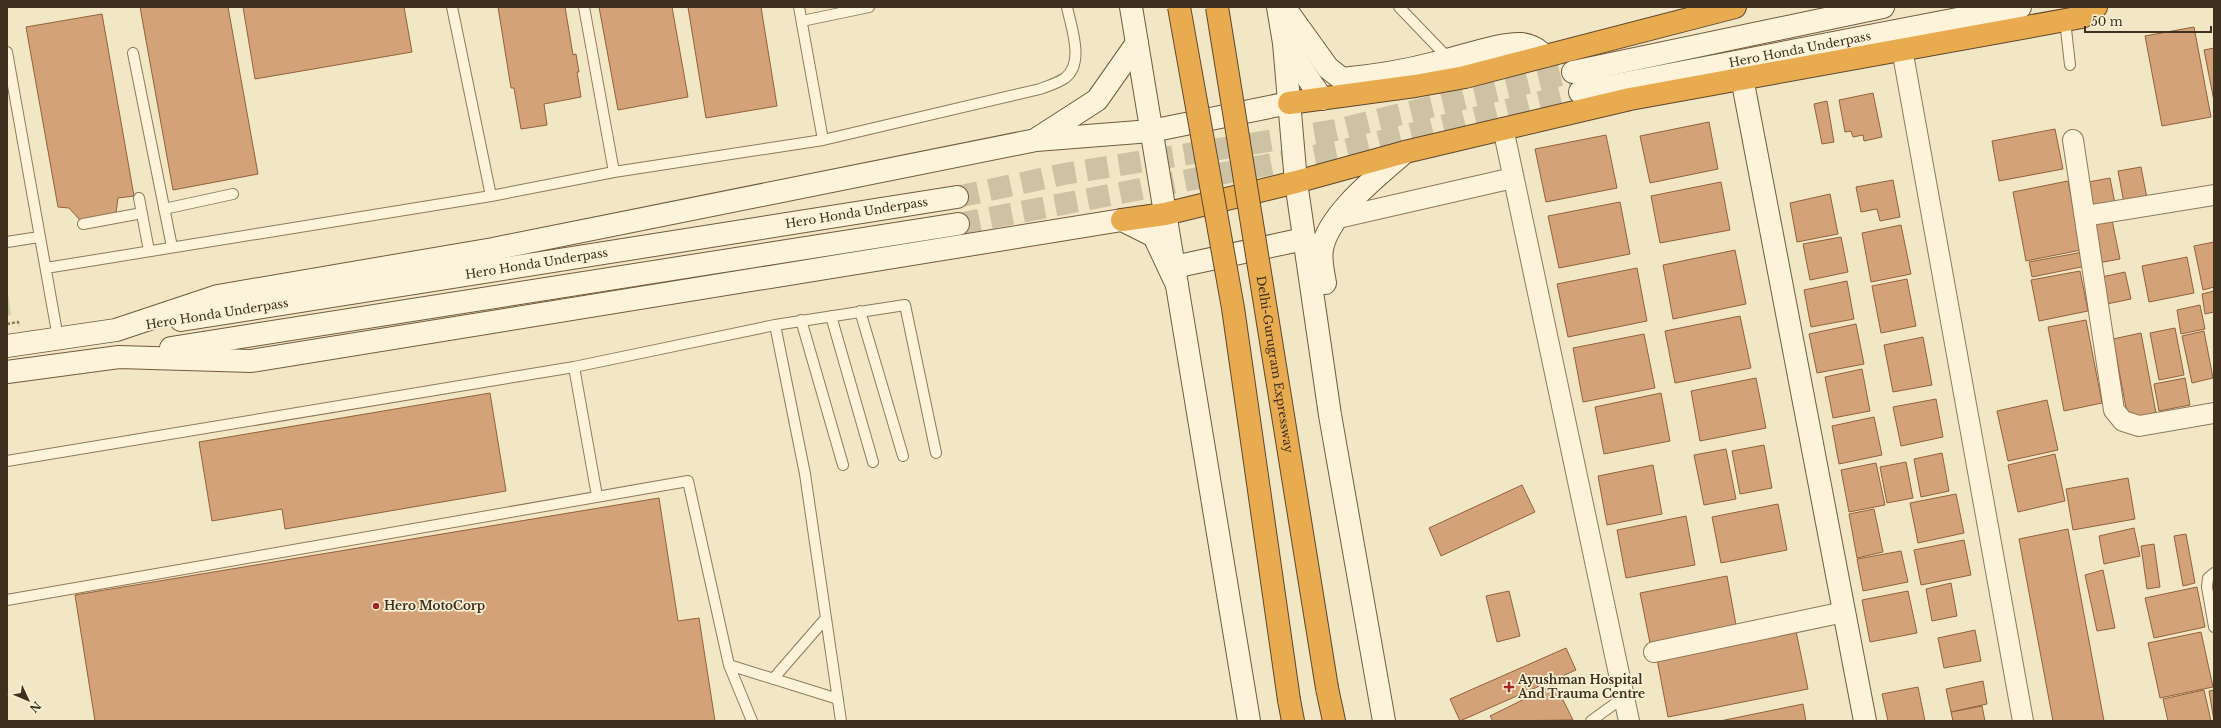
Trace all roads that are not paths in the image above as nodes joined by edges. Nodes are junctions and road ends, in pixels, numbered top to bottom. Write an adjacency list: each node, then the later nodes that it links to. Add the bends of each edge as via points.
1 (452, 7): 42 (lane)
2 (584, 7): 37 (lane)
3 (799, 7): 17 (lane)
4 (869, 7): 17 (lane)
5 (1067, 7): 33 (lane, via 1076,54 1074,67 1066,78 1040,89)
6 (1132, 7): 18 (main road)
7 (1179, 7): 91 (highway, bridge, via 1234,308)
8 (1217, 7): 92 (highway, Delhi-Gurugram Expressway, bridge)
9 (1278, 7): 19 (main road)
10 (1284, 7): 24 (main road, via 1328,68 1342,78 1373,76)
11 (1399, 7): 24 (lane)
12 (1735, 7): 23 (highway)
13 (1883, 7): 26 (main road, Hero Honda Underpass)
14 (2020, 7): 28 (main road, Hero Honda Underpass)
15 (2096, 7): 16 (highway, via 2082,17)
16 (2065, 20): 20 (highway); 25 (lane)
17 (802, 21): 33 (lane)
18 (1137, 43): 32 (main road); 34 (main road, via 1097,100)
19 (1284, 43): 29 (main road); 30 (main road)
20 (1902, 50): 27 (highway); 97 (street)
21 (7, 52): 53 (lane)
22 (133, 54): 45 (lane)
23 (1546, 56): 24 (main road, via 1533,46 1521,44); 29 (highway, via 1458,78)
24 (1450, 60)
25 (2070, 65)
26 (1573, 72)
27 (1742, 78): 31 (highway, via 1630,99); 80 (main road)
28 (1580, 92)
29 (1322, 99): 30 (highway)
30 (1289, 103): 32 (main road); 39 (main road)
31 (1502, 128): 36 (highway); 38 (street)
32 (1151, 131): 34 (main road); 47 (main road)
33 (823, 140): 37 (lane)
34 (1036, 140): 64 (main road, via 493,249 218,296)
35 (2073, 140): 48 (street)
36 (1405, 152): 39 (highway); 49 (main road)
37 (614, 172): 42 (lane)
38 (1514, 178): 49 (street); 86 (street)
39 (1296, 182): 47 (highway); 54 (main road)
40 (232, 194): 45 (lane)
41 (2214, 195): 48 (street)
42 (491, 196): 56 (lane)
43 (957, 197): 64 (main road, Hero Honda Underpass)
44 (139, 198): 46 (lane)
45 (164, 209): 56 (lane)
46 (142, 213): 51 (lane); 57 (lane)
47 (1165, 214): 50 (highway); 59 (main road)
48 (2085, 216): 71 (street, via 2114,410 2123,421 2139,426)
49 (1338, 218): 70 (main road, via 1327,235 1321,260 1334,349 1334,366)
50 (1122, 220): 59 (main road, via 1154,236); 67 (main road, via 251,361)
51 (83, 224)
52 (958, 224): 67 (main road)
53 (39, 237): 55 (lane); 58 (lane)
54 (1304, 239): 59 (main road); 70 (main road)
55 (7, 242)
56 (172, 247): 57 (lane)
57 (150, 250): 58 (lane)
58 (46, 268): 65 (lane)
59 (1175, 276): 90 (main road)
60 (860, 311): 61 (lane); 72 (lane, via 905,305); 73 (lane)
61 (831, 316): 62 (lane); 75 (lane)
62 (801, 320): 63 (lane); 76 (lane)
63 (775, 325): 68 (lane); 81 (lane, via 805,474)
64 (116, 330): 65 (main road)
65 (58, 338): 66 (main road)
66 (7, 346)
67 (119, 357): 69 (main road)
68 (574, 367): 74 (lane); 77 (lane)
69 (7, 372)
70 (1326, 383): 93 (main road)
71 (2214, 413)
72 (936, 453)
73 (903, 456)
74 (7, 461)
75 (873, 462)
76 (843, 465)
77 (596, 496): 79 (lane); 84 (lane, via 688,481)
78 (2214, 573): 82 (lane, via 2208,578 2207,587)
79 (7, 600)
80 (1844, 612): 83 (street); 96 (main road)
81 (826, 618): 85 (lane); 87 (lane)
82 (2214, 627)
83 (1654, 652)
84 (729, 665): 85 (lane); 88 (lane)
85 (773, 679): 87 (lane)
86 (1624, 697): 94 (lane); 95 (street)
87 (838, 699): 89 (lane)
88 (752, 721)
89 (841, 721)
90 (1249, 721)
91 (1293, 721)
92 (1334, 721)
93 (1384, 721)
94 (1591, 721)
95 (1629, 721)
96 (1865, 721)
97 (2023, 721)

